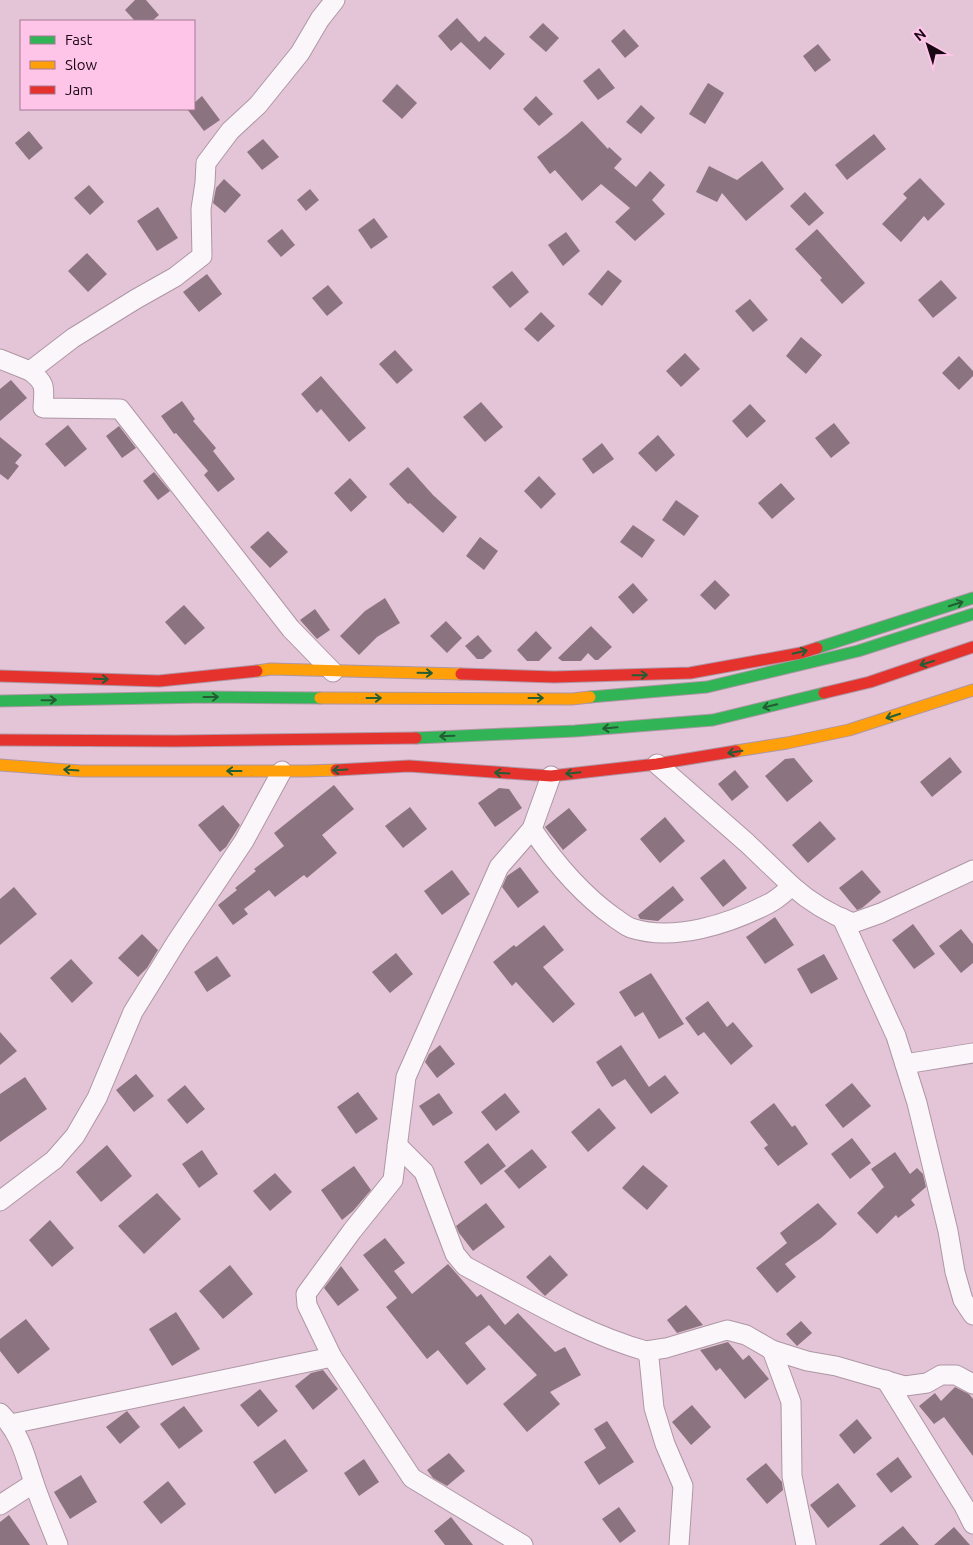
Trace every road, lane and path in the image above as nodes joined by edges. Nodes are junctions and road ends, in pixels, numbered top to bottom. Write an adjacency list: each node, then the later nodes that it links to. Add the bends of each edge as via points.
1 (335, 0): 3 (street, via 300,52 206,163 201,209 202,256 175,277 73,338)
2 (0, 359): 3 (street)
3 (30, 371): 7 (street, via 41,379 43,408 120,409 291,629)
4 (973, 598): 7 (main road, one-way to 4, via 554,677 690,673 801,653)
5 (973, 614): 10 (main road, one-way to 5, via 205,697 572,699 707,687 858,651)
6 (973, 648): 11 (main road, one-way to 11, via 870,682 713,720 575,731 398,739)
7 (333, 672): 8 (main road, one-way to 7, via 159,681 272,669)
8 (0, 676)
9 (973, 690): 12 (main road, one-way to 12, via 849,730)
10 (0, 701)
11 (0, 740)
12 (657, 764): 15 (main road, one-way to 15); 18 (street)
13 (0, 765): 14 (main road, one-way to 13, via 81,771)
14 (282, 771): 15 (main road, one-way to 14, via 409,766); 23 (street, via 244,841 133,1012 97,1098 75,1136 54,1160)
15 (551, 776): 16 (street)
16 (532, 828): 18 (street, via 569,877 598,906 630,928 659,932 699,930 769,904); 22 (street, via 499,867 406,1077)
17 (973, 870): 19 (street, via 862,920 853,923)
18 (792, 886): 19 (street, via 808,901)
19 (842, 918): 21 (street, via 896,1036)
20 (973, 1053): 21 (street)
21 (905, 1064): 24 (street, via 948,1231 955,1272 963,1300)
22 (397, 1145): 26 (street, via 424,1172 455,1254 465,1266 586,1328); 27 (street, via 393,1180 306,1294 307,1305)
23 (0, 1201)
24 (973, 1315)
25 (772, 1350): 26 (street, via 746,1335 727,1330); 28 (street); 37 (street, via 790,1402 792,1476)
26 (646, 1351): 36 (street, via 650,1358 654,1408 683,1486)
27 (332, 1357): 30 (street); 35 (street, via 412,1478)
28 (886, 1380): 29 (street, via 905,1386 927,1383 941,1375 956,1375); 33 (street)
29 (973, 1384)
30 (5, 1419): 31 (street, via 26,1453)
31 (34, 1483): 32 (street); 34 (street)
32 (0, 1505)
33 (973, 1524)
34 (58, 1545)
35 (523, 1545)
36 (679, 1545)
37 (806, 1545)

